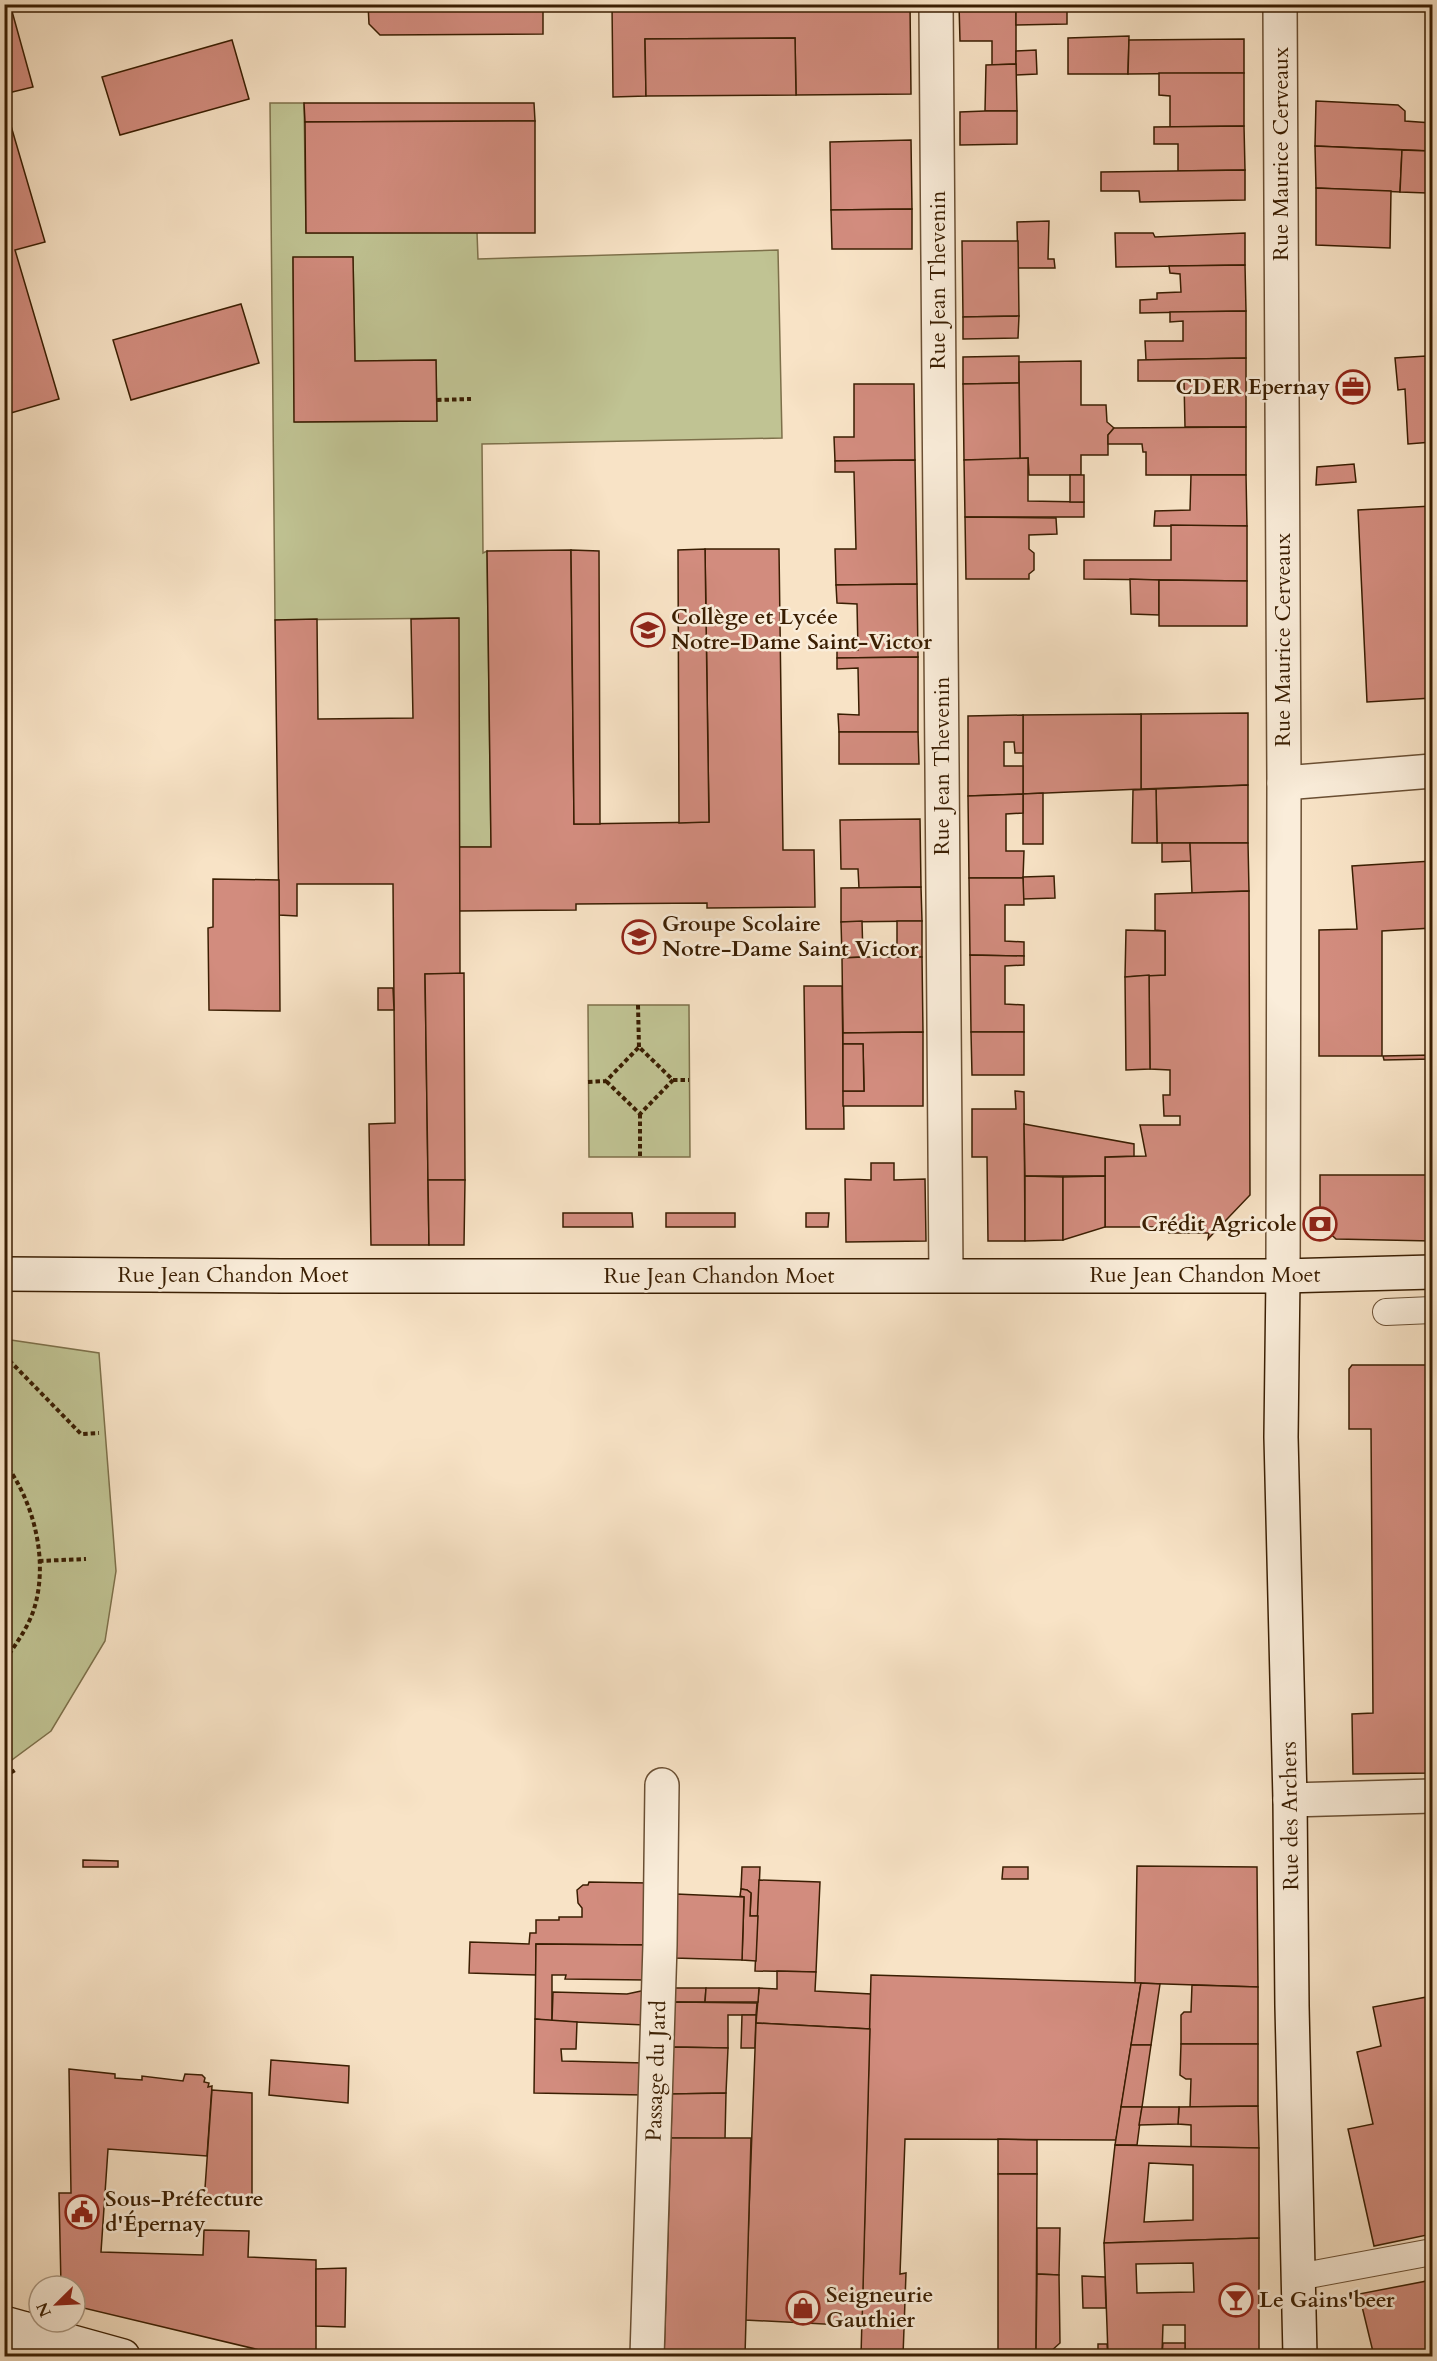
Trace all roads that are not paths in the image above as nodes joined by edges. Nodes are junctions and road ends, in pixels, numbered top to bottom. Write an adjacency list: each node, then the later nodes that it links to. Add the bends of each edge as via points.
1 (936, 4): 7 (street, Rue Jean Thevenin)
2 (1280, 4): 4 (street, Rue Maurice Cerveaux)
3 (1432, 771): 4 (street)
4 (1284, 783): 8 (street, Rue Maurice Cerveaux)
5 (1432, 1272): 8 (street, Rue Jean Chandon Moet)
6 (4, 1274): 7 (street, Rue Jean Chandon Moet)
7 (946, 1275): 8 (street, Rue Jean Chandon Moet)
8 (1283, 1276): 13 (street, Rue des Archers, via 1281,1437)
9 (1432, 1310): 10 (lane)
10 (1386, 1312)
11 (662, 1785): 18 (street, Passage du Jard)
12 (1432, 1796): 13 (street)
13 (1290, 1800): 15 (street, Rue des Archers)
14 (1432, 2252): 15 (lane)
15 (1298, 2277): 19 (street, Rue des Archers)
16 (17, 2336): 17 (street)
17 (123, 2356)
18 (647, 2356)
19 (1300, 2356)

